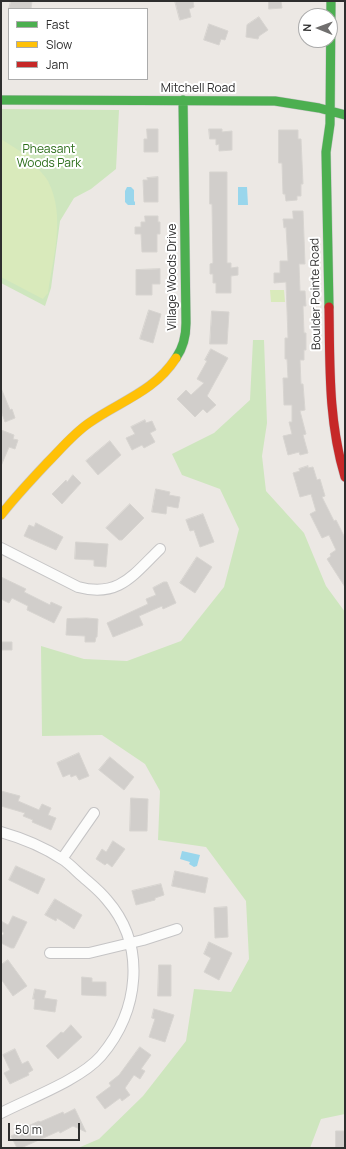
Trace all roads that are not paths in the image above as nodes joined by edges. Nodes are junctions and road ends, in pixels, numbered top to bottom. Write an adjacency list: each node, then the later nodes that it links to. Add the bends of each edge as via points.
1 (331, 1): 4 (street, Boulder Pointe Road)
2 (1, 100): 3 (street, Mitchell Road)
3 (184, 100): 4 (street, Mitchell Road, via 275,101 306,104); 7 (street, Village Woods Drive, via 186,316 185,335 180,352 160,381 90,422 75,434 18,492)
4 (330, 110): 5 (street, Mitchell Road); 6 (street, Boulder Pointe Road, via 326,152 330,394 332,422)
5 (345, 115)
6 (345, 477)
7 (1, 515)
8 (1, 548): 9 (street, via 78,587 100,591 125,582)
9 (160, 549)
10 (94, 813): 12 (street)
11 (1, 832): 12 (street, via 22,839)
12 (62, 859): 14 (street, via 108,900)
13 (177, 929): 14 (street)
14 (130, 943): 15 (street, via 89,953); 16 (street, via 134,975 131,998 125,1018 114,1038 85,1070)
15 (50, 953)
16 (1, 1113)

